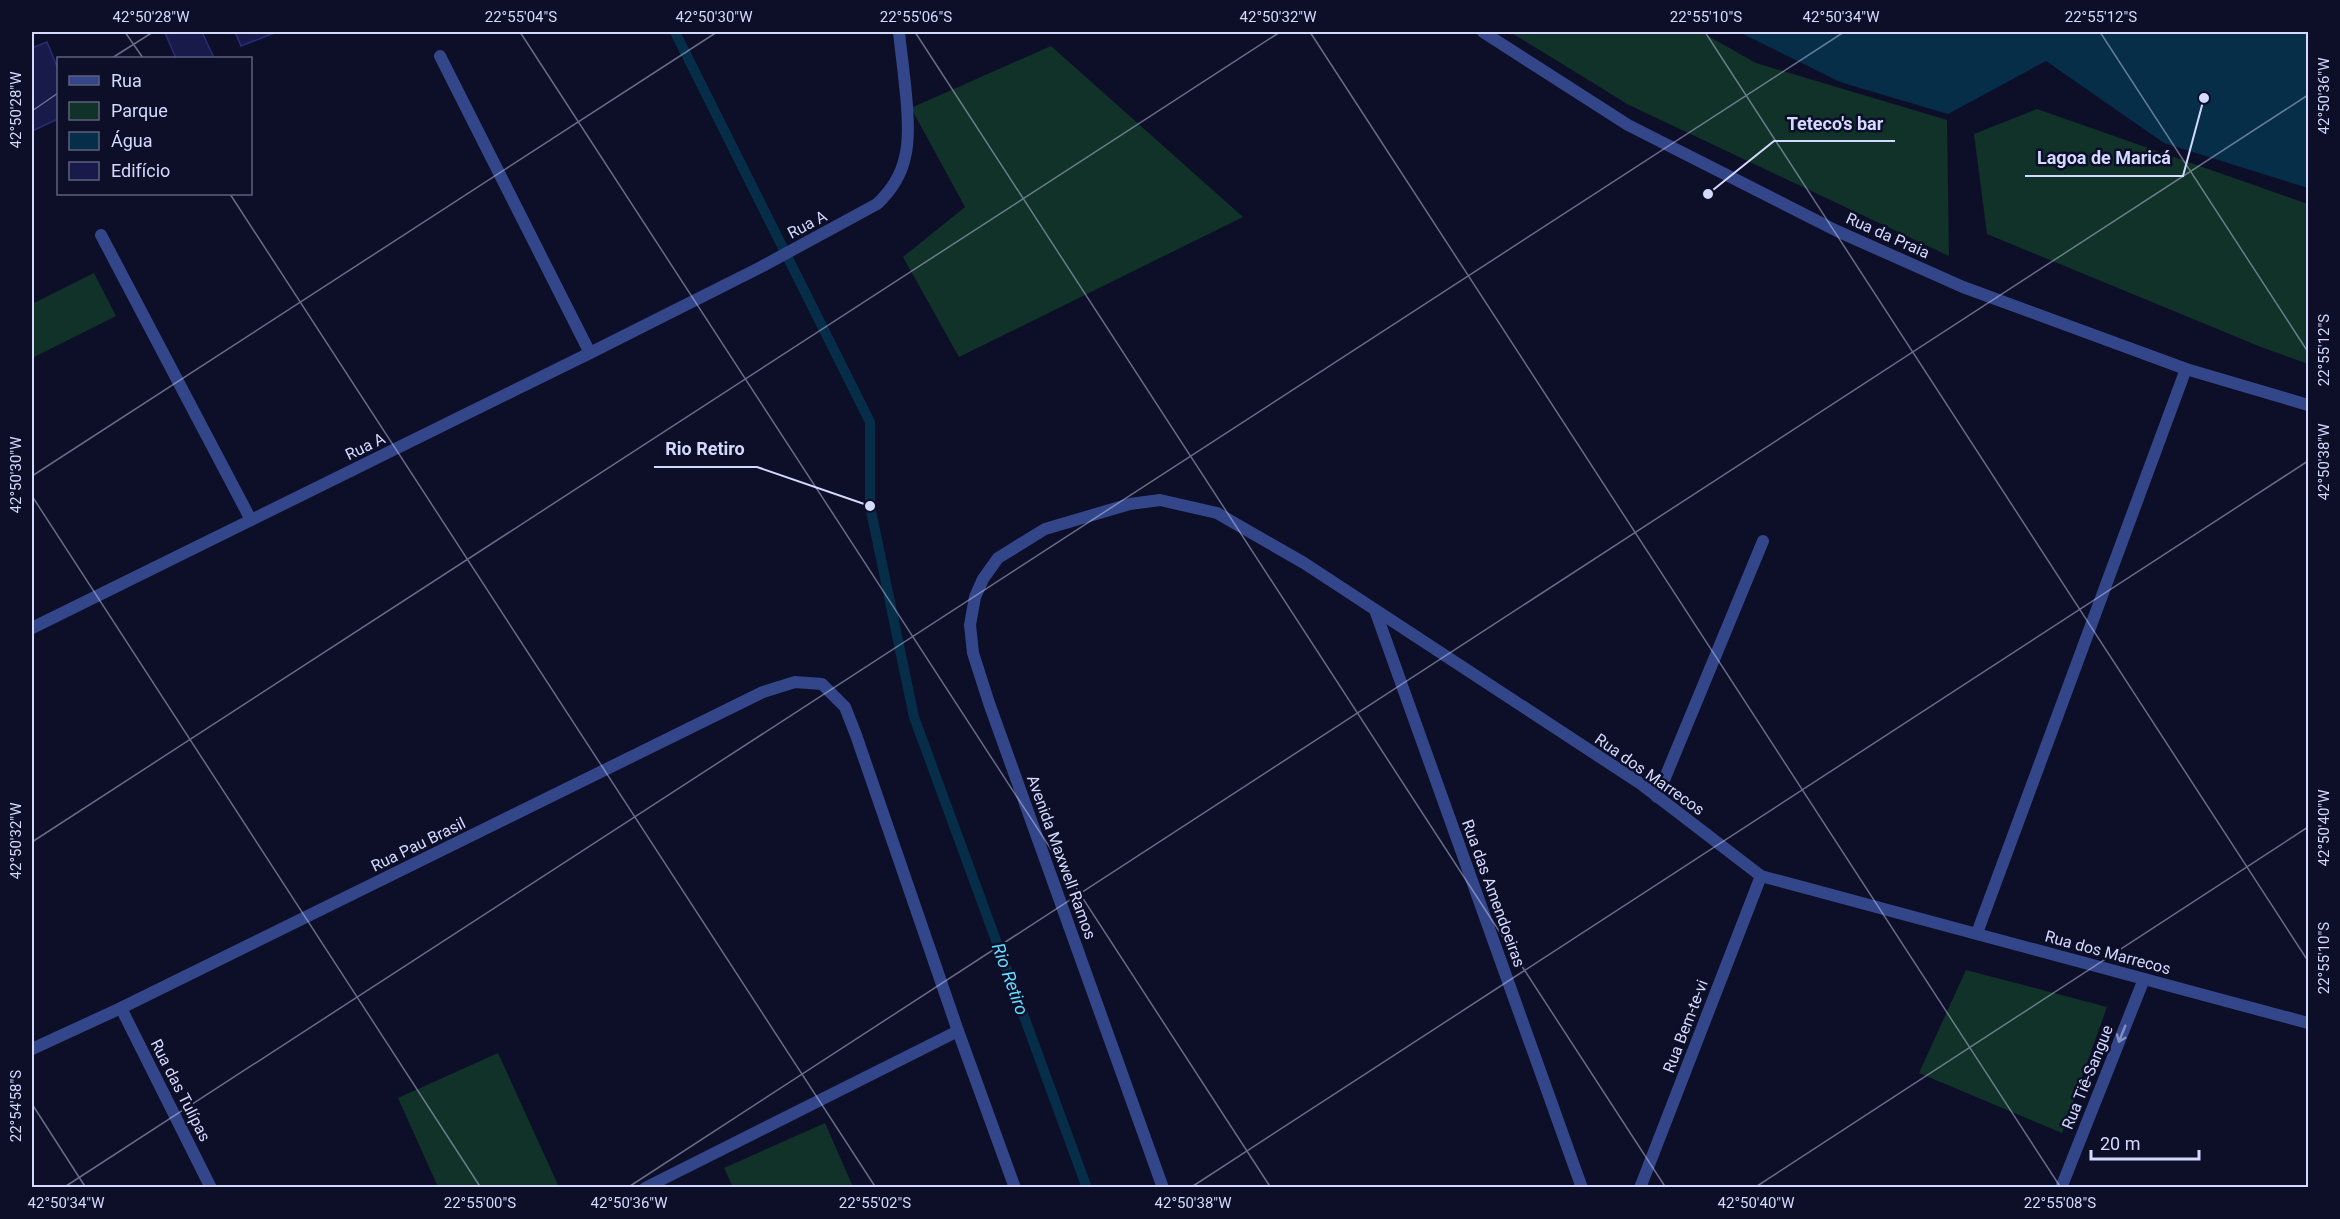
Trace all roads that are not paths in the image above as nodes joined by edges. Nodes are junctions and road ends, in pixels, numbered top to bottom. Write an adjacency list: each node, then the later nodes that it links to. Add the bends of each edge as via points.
1 (899, 32): 5 (street, Rua A, via 906,156 889,193 877,204 813,240)
2 (1483, 32): 6 (street, Rua da Praia, via 1628,125 1837,231 1963,287)
3 (440, 56): 5 (street)
4 (101, 235): 8 (street)
5 (590, 353): 8 (street, Rua A)
6 (2186, 369): 7 (street, Rua da Praia); 15 (street)
7 (2308, 405)
8 (251, 520): 12 (street, Rua A)
9 (1763, 541): 13 (street)
10 (1016, 545): 11 (street, Rua dos Marrecos, via 1045,528 1130,504 1160,500 1217,513); 24 (street, Avenida Maxwell Ramos, via 998,558 975,597 970,625 974,653)
11 (1375, 610): 13 (street, Rua dos Marrecos); 25 (street, Rua das Amendoeiras)
12 (32, 628)
13 (1657, 797): 14 (street, Rua dos Marrecos)
14 (1761, 876): 15 (street, Rua dos Marrecos); 26 (street, Rua Bem-te-vi)
15 (1977, 933): 16 (street, Rua dos Marrecos)
16 (2144, 979): 18 (street, Rua dos Marrecos); 27 (street, Rua Tiê-Sangue, one-way to 27)
17 (121, 1008): 19 (street, Rua Pau Brasil, via 763,692 795,682 822,684 845,707); 20 (street, Rua Pau Brasil); 21 (street, Rua das Tulípas)
18 (2308, 1023)
19 (958, 1031): 22 (street); 23 (street)
20 (32, 1049)
21 (212, 1188)
22 (645, 1188)
23 (1015, 1188)
24 (1163, 1188)
25 (1582, 1188)
26 (1640, 1188)
27 (2061, 1188)

